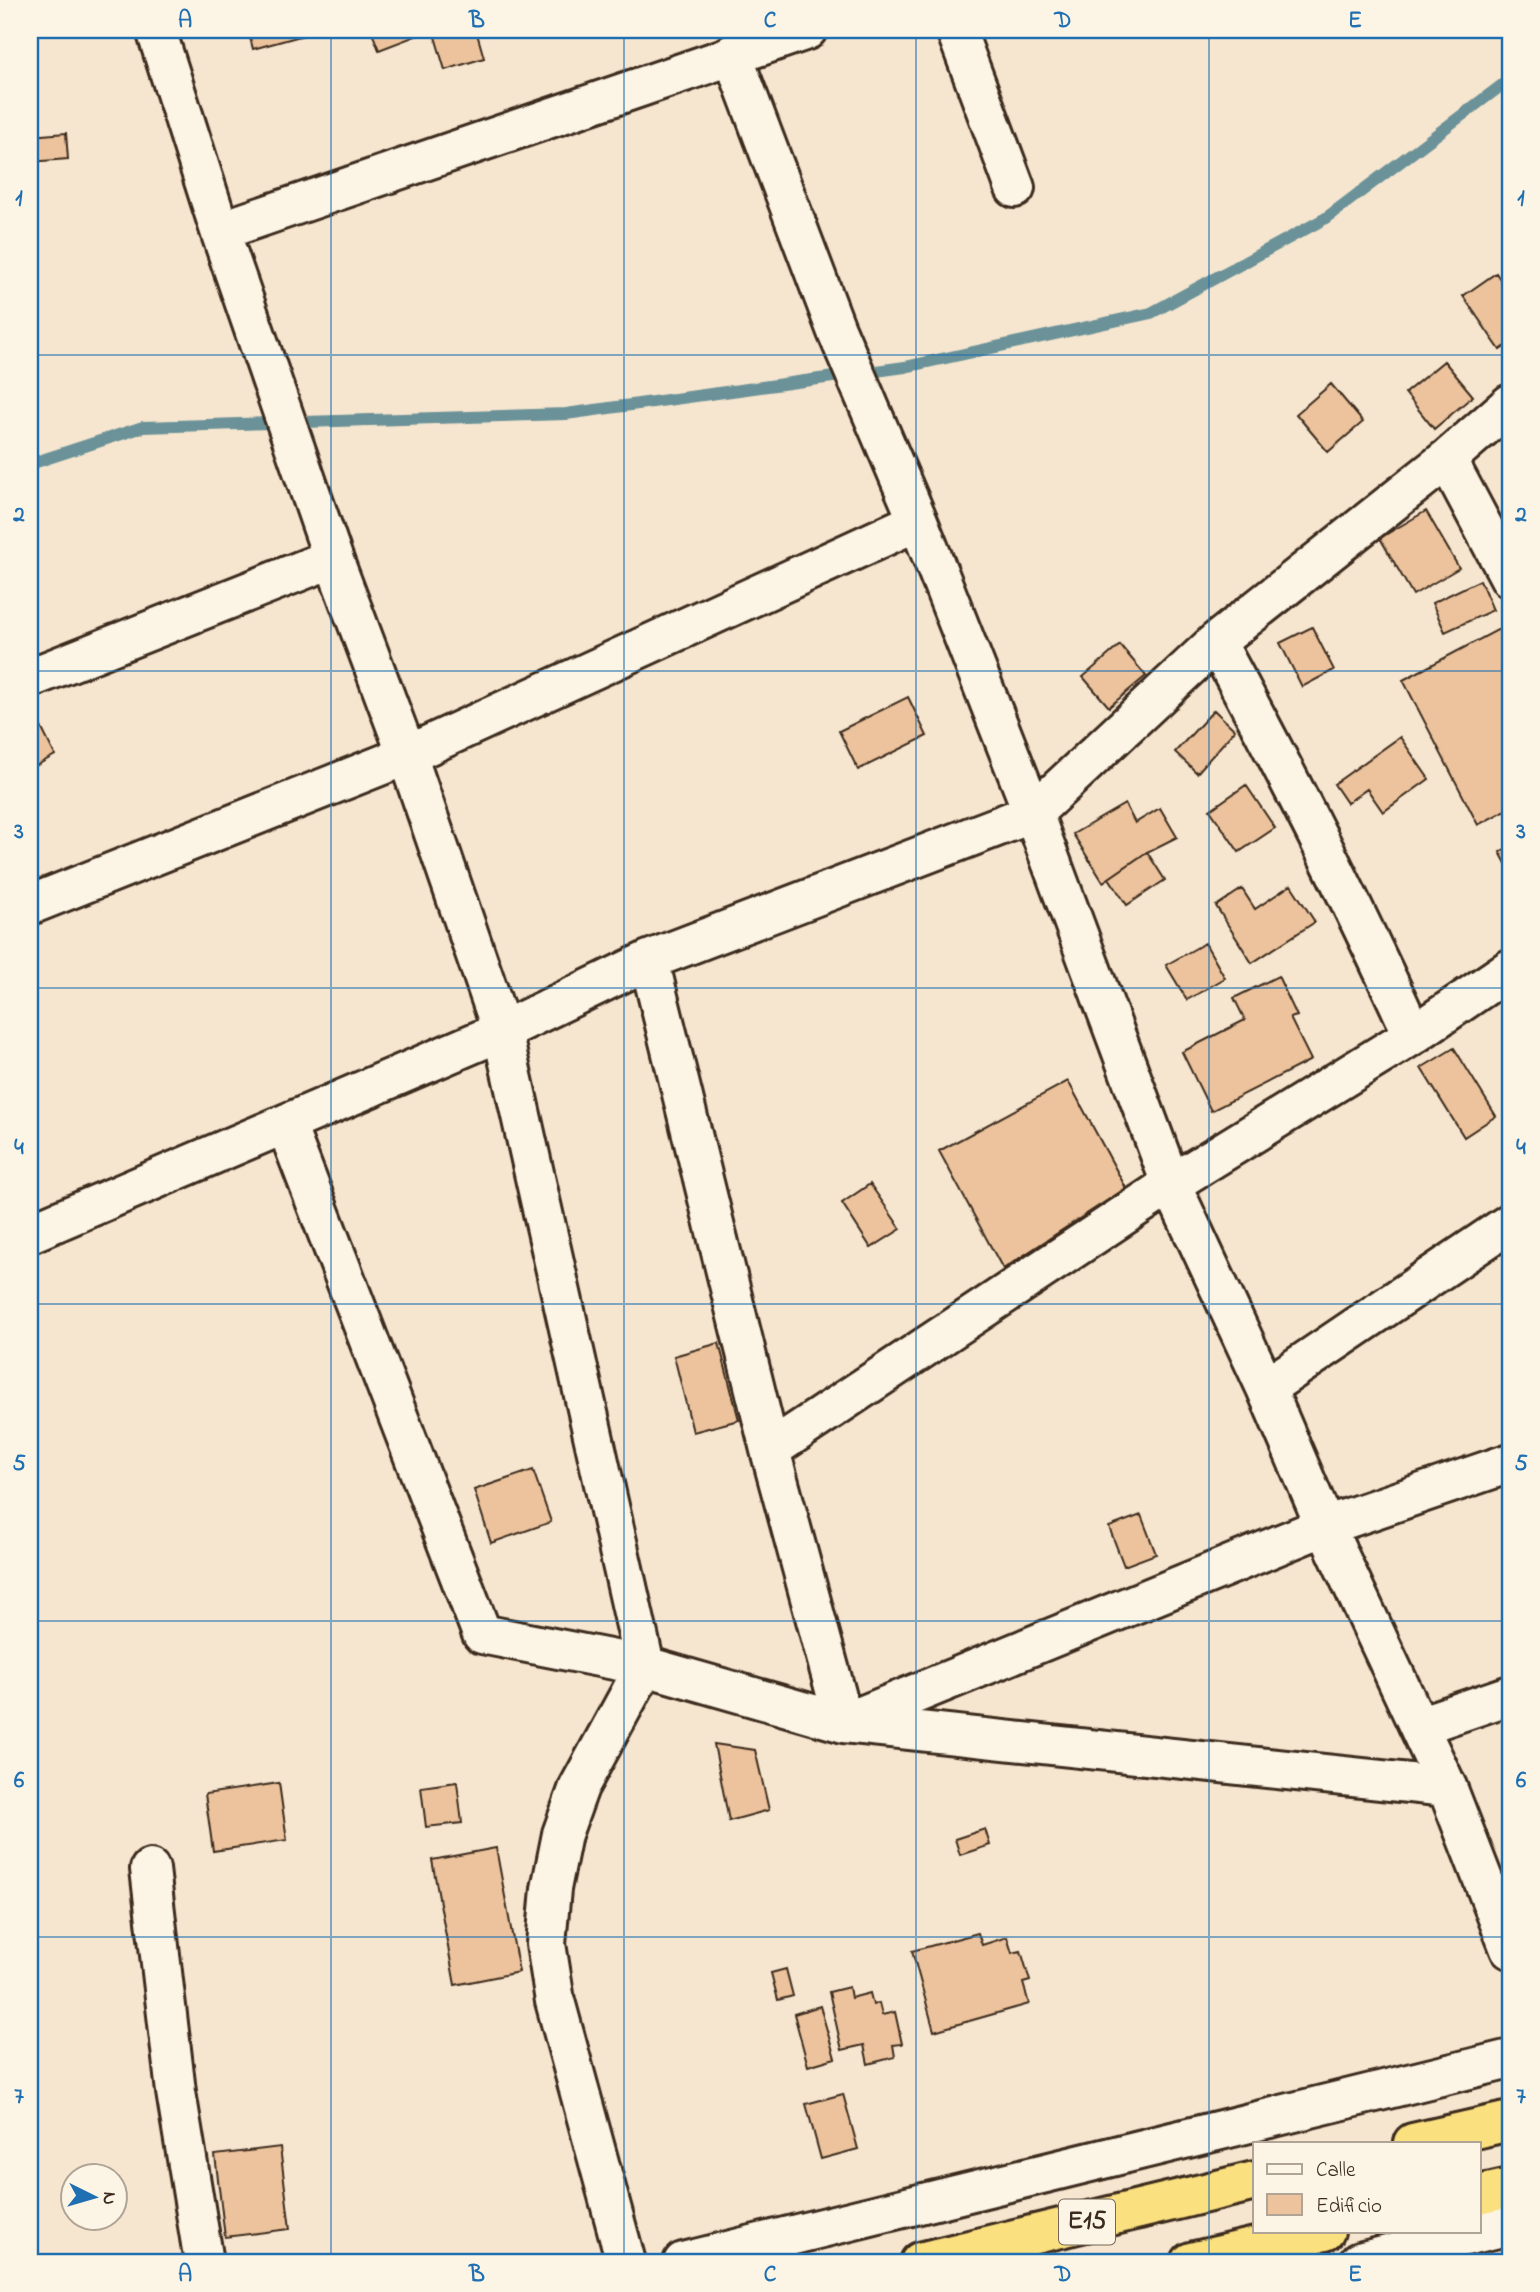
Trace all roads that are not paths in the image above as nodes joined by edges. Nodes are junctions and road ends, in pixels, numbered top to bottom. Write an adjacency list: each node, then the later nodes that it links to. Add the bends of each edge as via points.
1 (156, 30): 6 (street)
2 (807, 30): 4 (street)
3 (957, 30): 5 (street)
4 (732, 54): 6 (street); 9 (street, via 836,329)
5 (1015, 188)
6 (220, 231): 10 (street)
7 (1510, 404): 8 (street)
8 (1447, 459): 11 (street); 12 (street)
9 (918, 521): 14 (street); 15 (street)
10 (333, 558): 13 (street); 14 (street)
11 (1510, 578)
12 (1216, 642): 15 (street); 20 (street, via 1356,909)
13 (30, 678)
14 (407, 755): 16 (street); 19 (street)
15 (1033, 813): 17 (street); 22 (street)
16 (30, 905)
17 (649, 960): 19 (street); 26 (street)
18 (1510, 969): 20 (street)
19 (502, 1031): 21 (street); 29 (street)
20 (1413, 1035): 22 (street)
21 (286, 1125): 24 (street); 29 (street, via 482,1634)
22 (1171, 1184): 25 (street); 26 (street)
23 (1510, 1223): 25 (street)
24 (30, 1233)
25 (1266, 1388): 28 (street)
26 (770, 1450): 31 (street)
27 (1510, 1462): 28 (street)
28 (1325, 1526): 31 (street); 32 (street)
29 (645, 1666): 31 (street); 45 (street, via 579,1787 562,1834 546,1944 555,2001)
30 (1510, 1695): 32 (street)
31 (844, 1723): 33 (street)
32 (1419, 1726): 33 (street)
33 (1447, 1787): 35 (street)
34 (150, 1869): 44 (street, via 176,2092)
35 (1510, 1949)
36 (1510, 2059): 46 (street)
37 (1510, 2121): 38 (highway)
38 (1417, 2142)
39 (1253, 2181): 47 (highway, E15)
40 (1510, 2188): 41 (highway)
41 (1480, 2195)
42 (1510, 2225): 49 (street)
43 (1321, 2232): 48 (highway)
44 (204, 2262)
45 (626, 2262)
46 (683, 2262)
47 (920, 2262)
48 (1191, 2262)
49 (1359, 2262)

